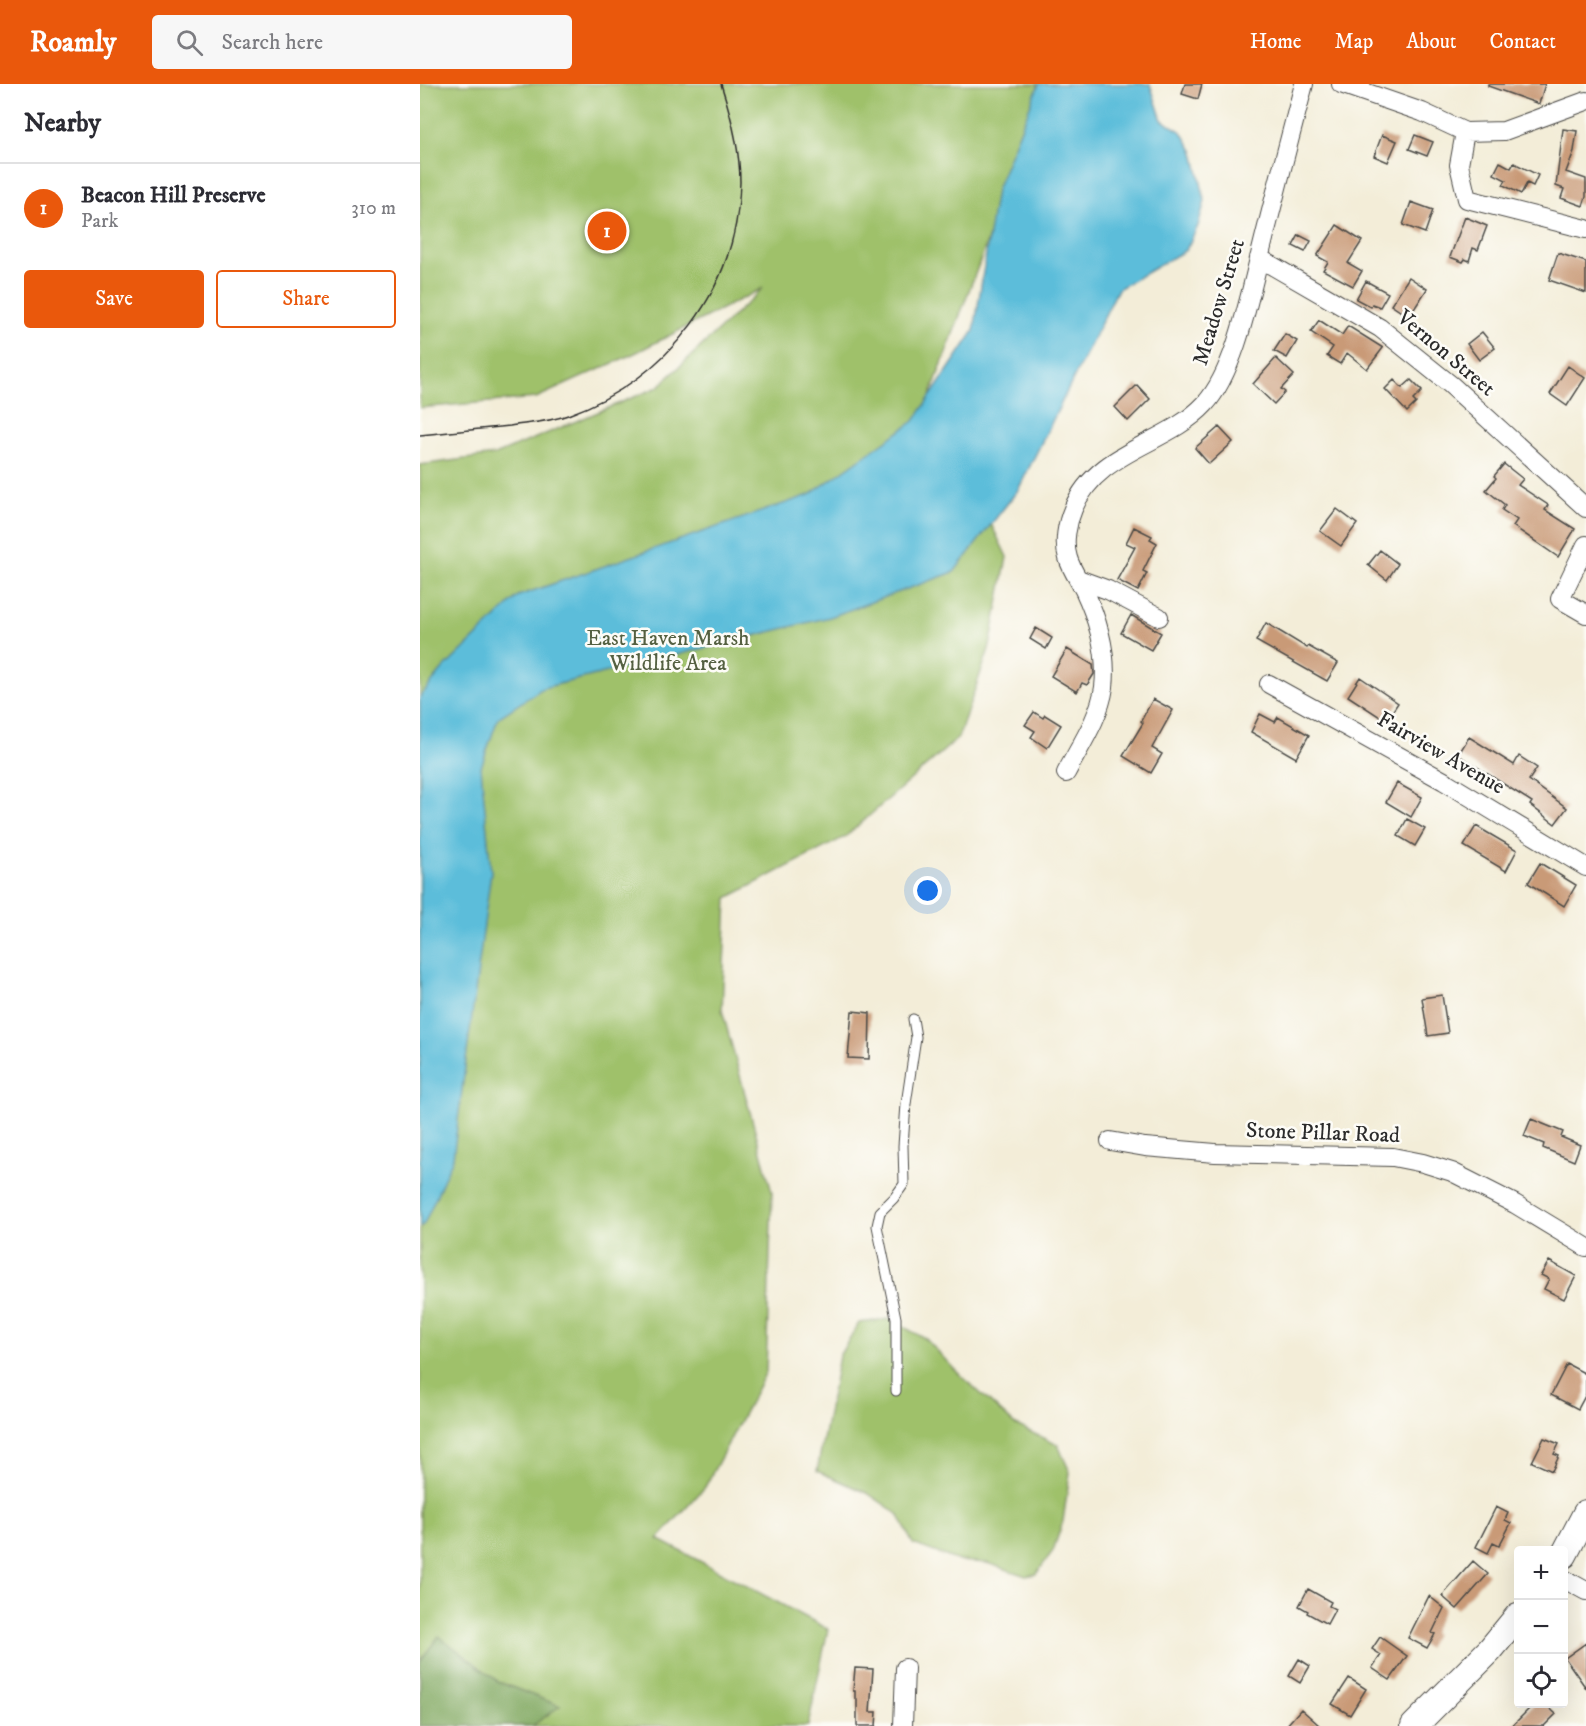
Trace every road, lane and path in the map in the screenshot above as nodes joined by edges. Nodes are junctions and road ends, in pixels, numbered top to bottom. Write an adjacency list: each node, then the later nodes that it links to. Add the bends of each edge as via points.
1 (1304, 84): 6 (street, Meadow Street)
2 (1341, 84): 4 (street, via 1422,112)
3 (1586, 101): 4 (street, via 1504,131)
4 (1465, 132): 5 (street, via 1459,165 1467,199)
5 (1586, 229)
6 (1259, 258): 7 (street, Vernon Street, via 1380,328 1451,385); 9 (street, Meadow Street, via 1234,346 1216,389 1205,404 1095,475 1081,491 1067,526 1067,557)
7 (1586, 508)
8 (1586, 545): 10 (street, via 1560,599)
9 (1078, 579): 11 (street); 13 (street, Meadow Street, via 1100,633 1105,658 1104,687 1099,708)
10 (1586, 614)
11 (1159, 617)
12 (1269, 684): 14 (street, Fairview Avenue, via 1444,781)
13 (1066, 773)
14 (1586, 867)
15 (913, 1020): 18 (lane, via 916,1037 906,1104 904,1184 880,1212 877,1226 896,1318)
16 (1110, 1141): 17 (street, Stone Pillar Road, via 1215,1153 1393,1157 1423,1163 1452,1172 1515,1204)
17 (1586, 1247)
18 (896, 1391)
19 (1586, 1513): 20 (main road)
20 (1568, 1546)
21 (1568, 1582): 22 (street)
22 (1586, 1591)
23 (1514, 1621): 26 (main road)
24 (905, 1668): 25 (street)
25 (903, 1726)
26 (1414, 1726)

